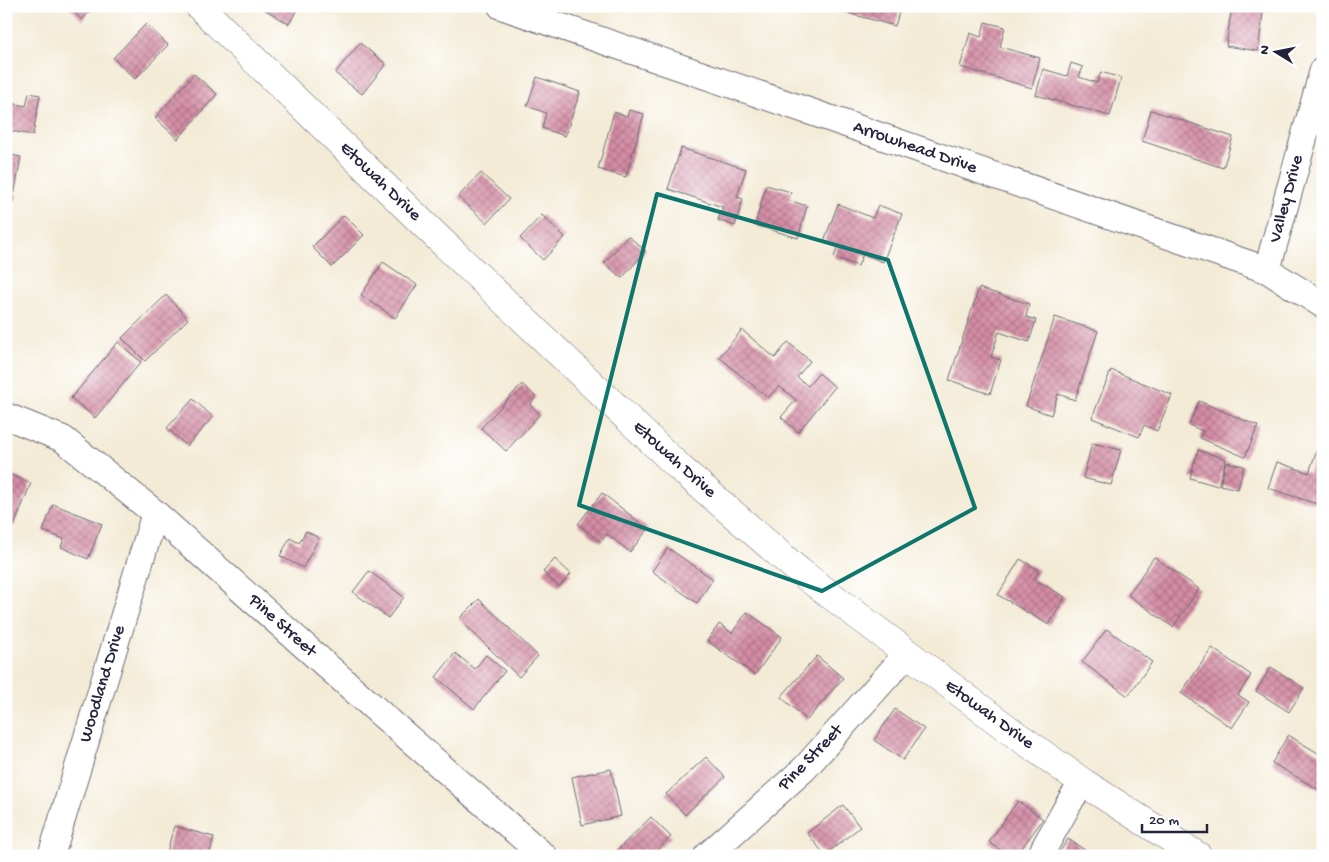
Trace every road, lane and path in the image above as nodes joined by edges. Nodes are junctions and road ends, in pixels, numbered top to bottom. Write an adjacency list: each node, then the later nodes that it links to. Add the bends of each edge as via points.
1 (199, 6): 8 (street, Etowah Drive, via 680,468 800,572)
2 (501, 6): 4 (street, Arrowhead Drive)
3 (1323, 70): 4 (street, Valley Drive)
4 (1268, 270): 5 (street, Arrowhead Drive)
5 (1323, 305)
6 (6, 416): 7 (street, Pine Street, via 63,439)
7 (155, 513): 10 (street, Pine Street); 11 (street, Woodland Drive)
8 (907, 654): 9 (street, Etowah Drive); 12 (street, Pine Street, via 804,769)
9 (1084, 783): 13 (street, via 1072,798); 14 (street, Etowah Drive)
10 (532, 851)
11 (51, 856)
12 (707, 856)
13 (1041, 856)
14 (1198, 856)

